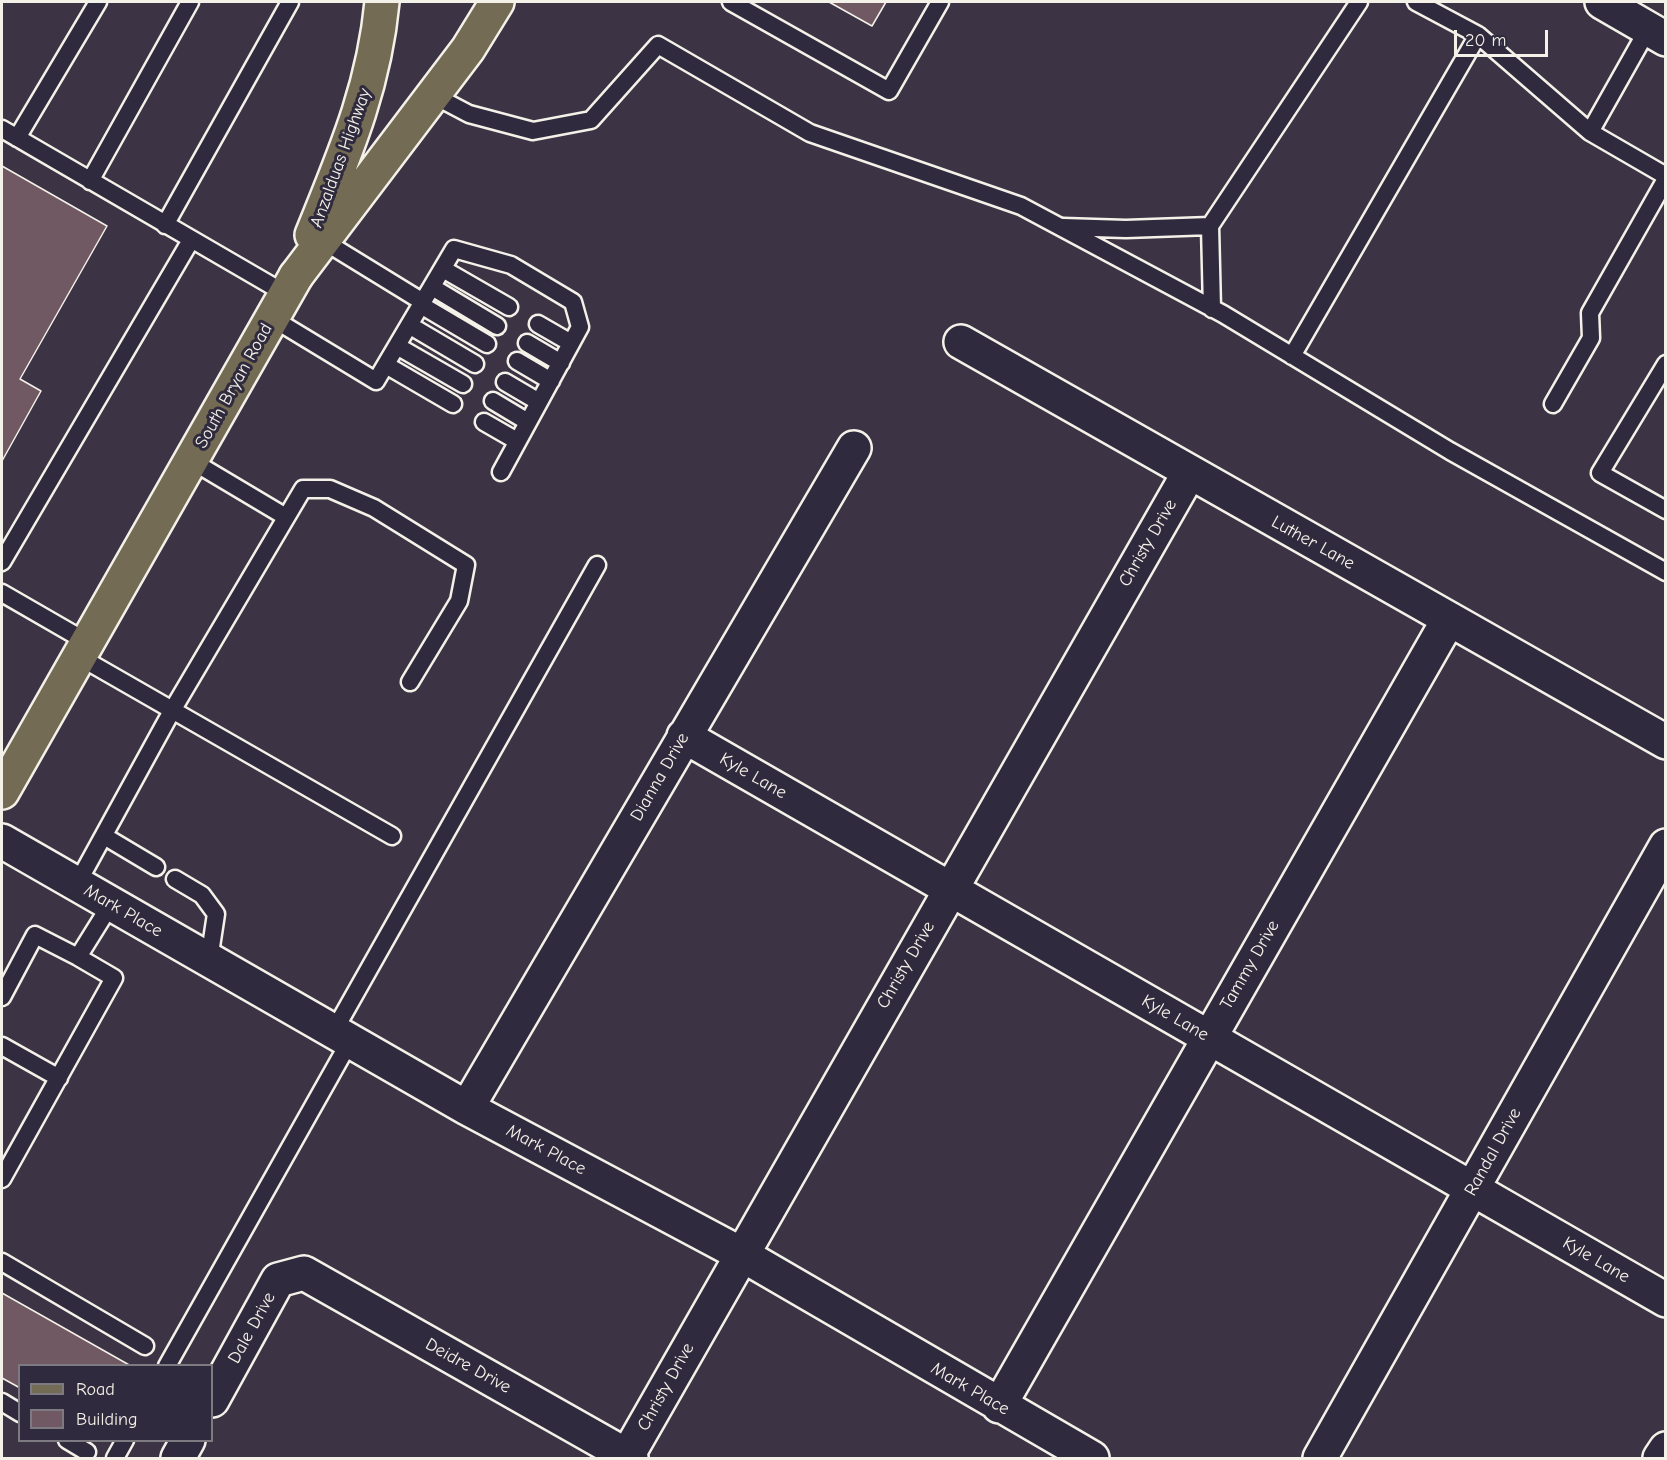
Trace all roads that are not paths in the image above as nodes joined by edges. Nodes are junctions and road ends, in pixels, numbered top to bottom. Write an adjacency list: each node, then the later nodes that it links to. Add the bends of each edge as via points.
1 (98, 2): 16 (lane)
2 (190, 2): 18 (lane)
3 (290, 2): 19 (lane)
4 (382, 2): 26 (main road, Anzalduas Highway, via 362,110)
5 (496, 2): 13 (main road, South Bryan Road, via 468,49)
6 (731, 2): 7 (lane, via 889,91)
7 (940, 2)
8 (1359, 2): 21 (lane)
9 (1416, 2): 12 (lane)
10 (1602, 2): 11 (street)
11 (1657, 34): 15 (lane)
12 (1478, 35): 15 (lane); 38 (lane)
13 (431, 94): 20 (lane, via 469,114 533,131 591,120 658,45 810,134 1021,206); 23 (main road, South Bryan Road)
14 (2, 129): 16 (lane)
15 (1590, 132): 17 (lane)
16 (17, 138): 18 (lane)
17 (1665, 178): 50 (lane, via 1590,313 1591,338)
18 (90, 181): 19 (lane)
19 (165, 225): 22 (lane)
20 (1058, 226): 21 (lane); 29 (lane)
21 (1210, 226): 29 (lane)
22 (191, 240): 26 (lane); 60 (lane)
23 (322, 240): 26 (main road, South Bryan Road); 27 (lane)
24 (443, 268): 25 (lane); 28 (lane); 35 (lane, via 454,249 511,265 573,302 580,327)
25 (432, 287): 27 (lane); 32 (lane)
26 (285, 296): 43 (lane, via 376,381); 55 (main road, South Bryan Road)
27 (422, 303): 31 (lane); 36 (lane)
28 (508, 307)
29 (1212, 309): 38 (lane)
30 (538, 324): 35 (lane)
31 (409, 325): 37 (lane); 41 (lane)
32 (497, 326)
33 (961, 342): 57 (street, Luther Lane)
34 (527, 343): 40 (lane)
35 (572, 343): 40 (lane)
36 (487, 344)
37 (397, 346): 43 (lane); 46 (lane)
38 (1292, 356): 62 (lane, via 1450,451)
39 (517, 362): 44 (lane)
40 (561, 363): 44 (lane)
41 (475, 364)
42 (1665, 364): 58 (lane, via 1600,473)
43 (386, 365): 49 (lane)
44 (551, 381): 48 (lane)
45 (505, 382): 48 (lane)
46 (464, 384)
47 (493, 401): 52 (lane)
48 (539, 402): 52 (lane)
49 (453, 404)
50 (1552, 404)
51 (484, 422): 53 (lane)
52 (528, 422): 53 (lane)
53 (517, 441): 56 (lane)
54 (854, 448): 68 (street, Dianna Drive)
55 (192, 461): 59 (lane); 65 (main road, South Bryan Road)
56 (501, 472)
57 (1189, 472): 64 (street, Luther Lane); 78 (street, Christy Drive)
58 (1665, 510)
59 (286, 517): 66 (lane, via 303,489 330,489 374,508 465,565 459,601); 67 (lane)
60 (2, 562)
61 (597, 565): 83 (lane)
62 (1665, 572)
63 (2, 593): 65 (lane)
64 (1449, 619): 69 (street, Luther Lane); 84 (street, Tammy Drive)
65 (83, 649): 67 (lane); 70 (main road, South Bryan Road)
66 (410, 682)
67 (172, 709): 71 (lane); 72 (lane)
68 (684, 736): 78 (street, Kyle Lane); 87 (street, Dianna Drive)
69 (1665, 742)
70 (2, 792)
71 (104, 836): 75 (lane); 77 (lane)
72 (392, 836)
73 (2, 841): 77 (street, Mark Place)
74 (1665, 846): 89 (street, Randal Drive)
75 (156, 867)
76 (175, 879): 81 (lane, via 202,895 216,914)
77 (77, 885): 79 (street, Mark Place)
78 (950, 889): 84 (street, Kyle Lane); 90 (street, Christy Drive)
79 (111, 904): 80 (lane); 81 (street, Mark Place)
80 (78, 957): 82 (lane, via 35,935); 86 (lane, via 114,978)
81 (209, 960): 83 (street, Mark Place)
82 (2, 996)
83 (342, 1036): 87 (street, Mark Place); 95 (lane)
84 (1209, 1038): 89 (street, Kyle Lane); 98 (street, Tammy Drive)
85 (2, 1046): 86 (lane)
86 (59, 1078): 88 (lane)
87 (467, 1108): 90 (street, Mark Place)
88 (2, 1179)
89 (1472, 1189): 93 (street, Kyle Lane); 109 (street, Randal Drive)
90 (741, 1254): 98 (street, Mark Place); 107 (street, Christy Drive)
91 (2, 1262): 94 (lane)
92 (304, 1273): 96 (street, Dale Drive, via 278,1281); 107 (street, Deidre Drive)
93 (1665, 1300)
94 (145, 1346)
95 (168, 1364)
96 (213, 1398)
97 (2, 1402): 99 (lane)
98 (999, 1406): 108 (street, Mark Place)
99 (18, 1412)
100 (70, 1442): 104 (lane)
101 (124, 1442): 105 (lane)
102 (187, 1442): 106 (street)
103 (1665, 1449): 110 (street)
104 (87, 1452)
105 (115, 1458)
106 (178, 1458)
107 (628, 1458)
108 (1092, 1458)
109 (1320, 1458)
110 (1660, 1458)

